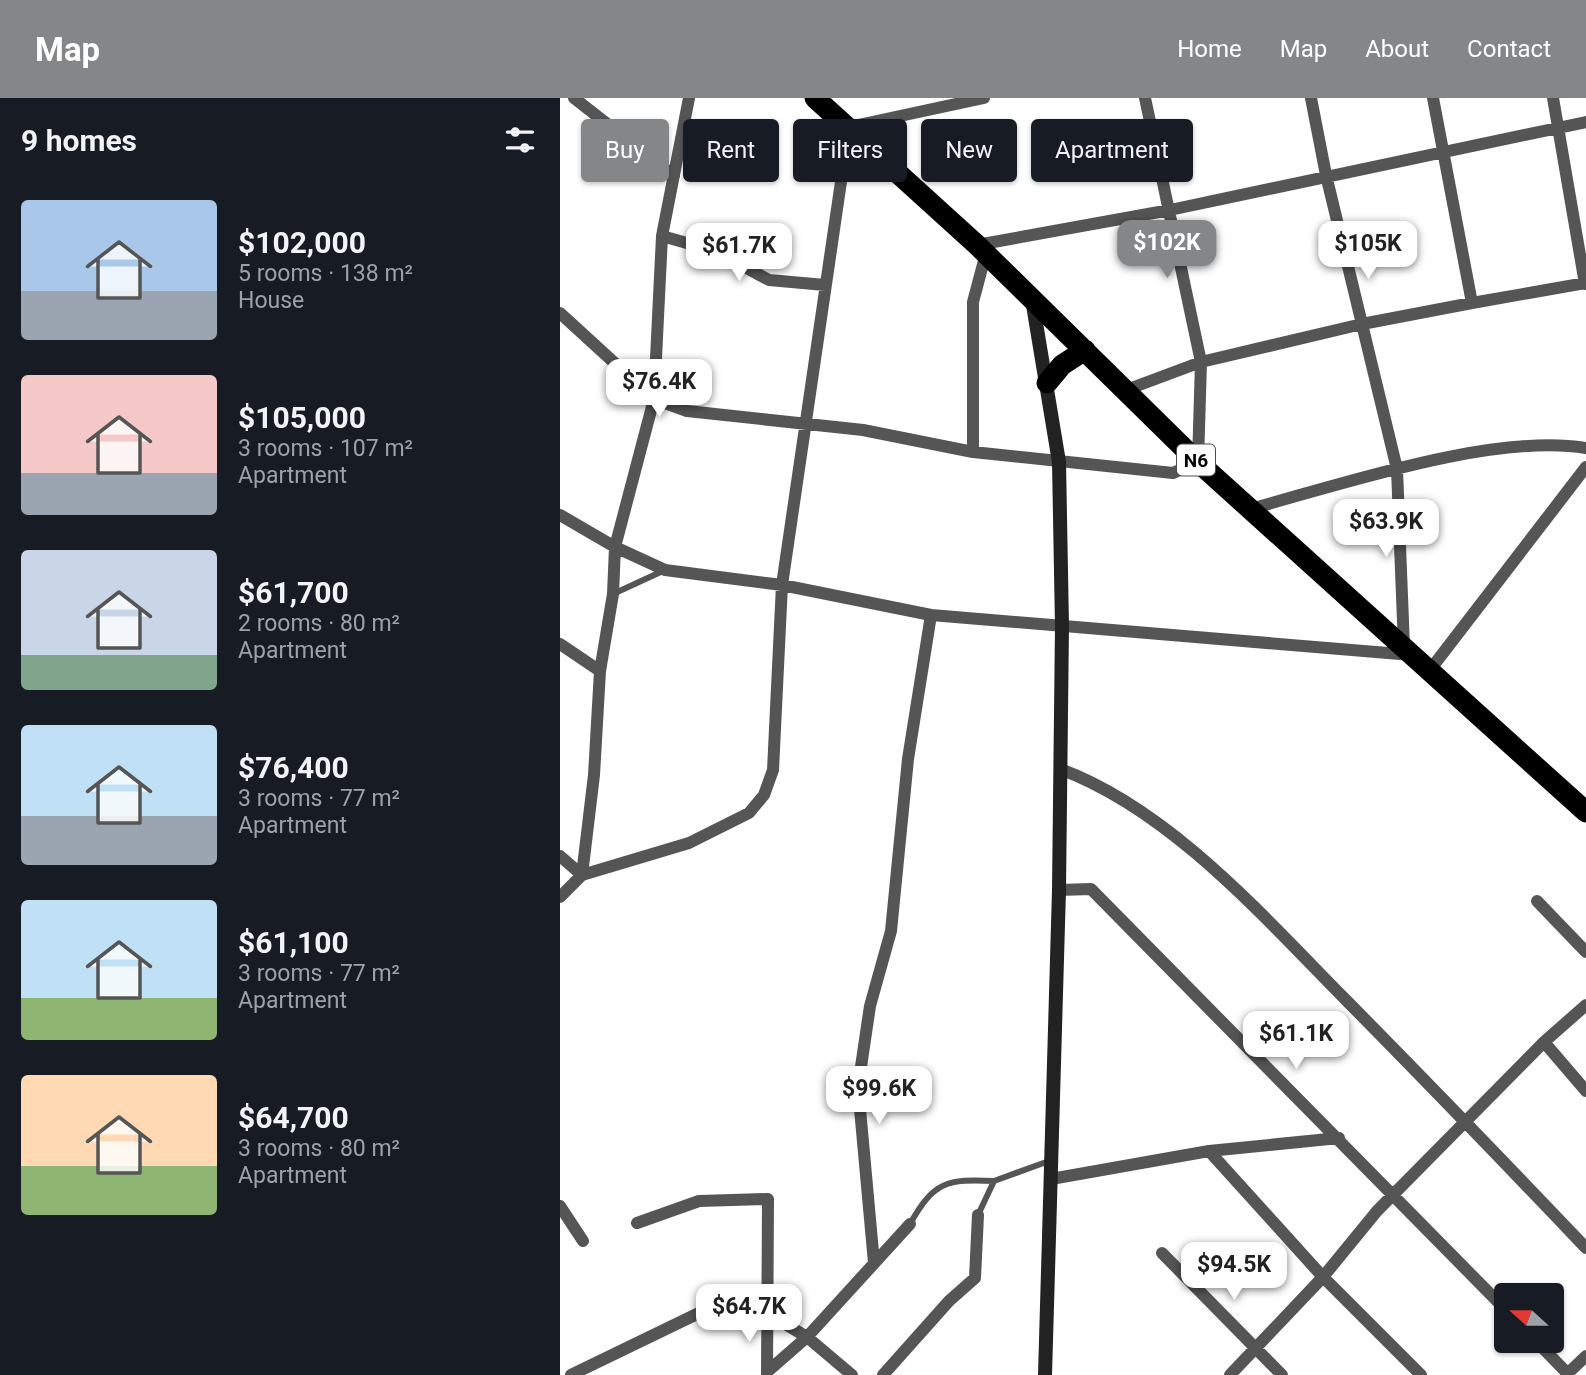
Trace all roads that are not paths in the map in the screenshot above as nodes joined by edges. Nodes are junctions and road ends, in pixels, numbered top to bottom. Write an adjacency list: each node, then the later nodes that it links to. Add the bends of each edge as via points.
1 (574, 98): 15 (street)
2 (689, 98): 15 (street)
3 (815, 98): 9 (highway, N6)
4 (984, 98): 10 (street)
5 (1145, 98): 18 (street)
6 (1311, 98): 14 (street)
7 (1433, 98): 13 (street)
8 (1553, 98): 12 (street)
9 (840, 119)
10 (886, 119)
11 (1586, 122): 12 (street)
12 (1558, 126): 13 (street); 21 (street)
13 (1443, 150): 14 (street); 24 (street)
14 (1326, 175): 18 (street); 26 (street)
15 (674, 176): 19 (street)
16 (907, 181): 20 (highway, N6)
17 (841, 182): 22 (street)
18 (1170, 210): 20 (street); 28 (street)
19 (662, 236): 22 (street, via 715,251 769,280); 31 (street)
20 (981, 249): 23 (highway, N6); 34 (street, via 974,302)
21 (1585, 283): 24 (street)
22 (825, 285): 32 (street)
23 (1032, 297): 27 (highway, N6); 29 (main road)
24 (1472, 303): 26 (street)
25 (560, 313): 31 (street)
26 (1362, 324): 28 (street); 38 (street)
27 (1085, 349): 29 (highway); 30 (highway, N6)
28 (1200, 362): 30 (street); 36 (street)
29 (1047, 383): 35 (main road)
30 (1126, 390): 36 (highway, N6)
31 (654, 399): 32 (street, via 687,411); 41 (street)
32 (804, 425): 34 (street, via 863,430); 43 (street)
33 (1586, 448): 38 (street, via 1555,443)
34 (973, 452): 35 (street)
35 (1059, 462): 36 (street, via 1173,474); 46 (main road)
36 (1198, 462): 39 (highway, N6)
37 (1586, 467): 49 (street)
38 (1397, 469): 39 (street); 48 (street)
39 (1250, 509): 48 (highway, N6)
40 (560, 514): 41 (street)
41 (615, 547): 42 (street); 44 (street)
42 (665, 570): 43 (street); 44 (lane)
43 (782, 585): 45 (street); 54 (street, via 773,770 764,795 749,813 689,843)
44 (613, 594): 50 (street)
45 (931, 615): 46 (street); 76 (street, via 908,759 891,931 870,1006 858,1087)
46 (1062, 626): 48 (street); 51 (main road)
47 (560, 645): 50 (street)
48 (1408, 651): 49 (highway, N6)
49 (1430, 670): 52 (highway, N6)
50 (600, 671): 54 (street)
51 (1060, 769): 55 (main road); 62 (street, via 1087,778 1153,818 1206,864)
52 (1586, 812)
53 (560, 856): 54 (street)
54 (582, 875): 56 (street)
55 (1059, 890): 63 (street, via 1091,889); 65 (main road)
56 (560, 897)
57 (1537, 901): 58 (street)
58 (1586, 951)
59 (1586, 1005): 60 (street)
60 (1544, 1042): 61 (street); 62 (street)
61 (1586, 1091)
62 (1466, 1122): 68 (street); 74 (street)
63 (1339, 1138): 64 (street); 68 (street)
64 (1209, 1151): 66 (street); 77 (street)
65 (1052, 1161): 66 (main road); 67 (lane)
66 (1051, 1179): 88 (main road)
67 (994, 1181): 70 (lane); 72 (lane, via 957,1180 926,1195)
68 (1394, 1194): 77 (street); 78 (street)
69 (560, 1206): 73 (street)
70 (978, 1215): 87 (street, via 975,1278)
71 (636, 1223): 79 (street, via 699,1202 768,1199)
72 (910, 1224): 76 (street)
73 (583, 1241)
74 (1586, 1248)
75 (1162, 1253): 81 (street)
76 (874, 1264): 80 (street)
77 (1323, 1277): 81 (street); 91 (street)
78 (1494, 1298)
79 (765, 1312): 80 (street); 84 (street); 85 (street, via 699,1313)
80 (807, 1337): 84 (street); 86 (street)
81 (1257, 1350): 89 (street); 90 (street)
82 (1547, 1353): 92 (street)
83 (1586, 1356): 92 (street)
84 (767, 1373)
85 (571, 1375)
86 (852, 1375)
87 (883, 1375)
88 (1045, 1375)
89 (1230, 1375)
90 (1282, 1375)
91 (1421, 1375)
92 (1568, 1375)

